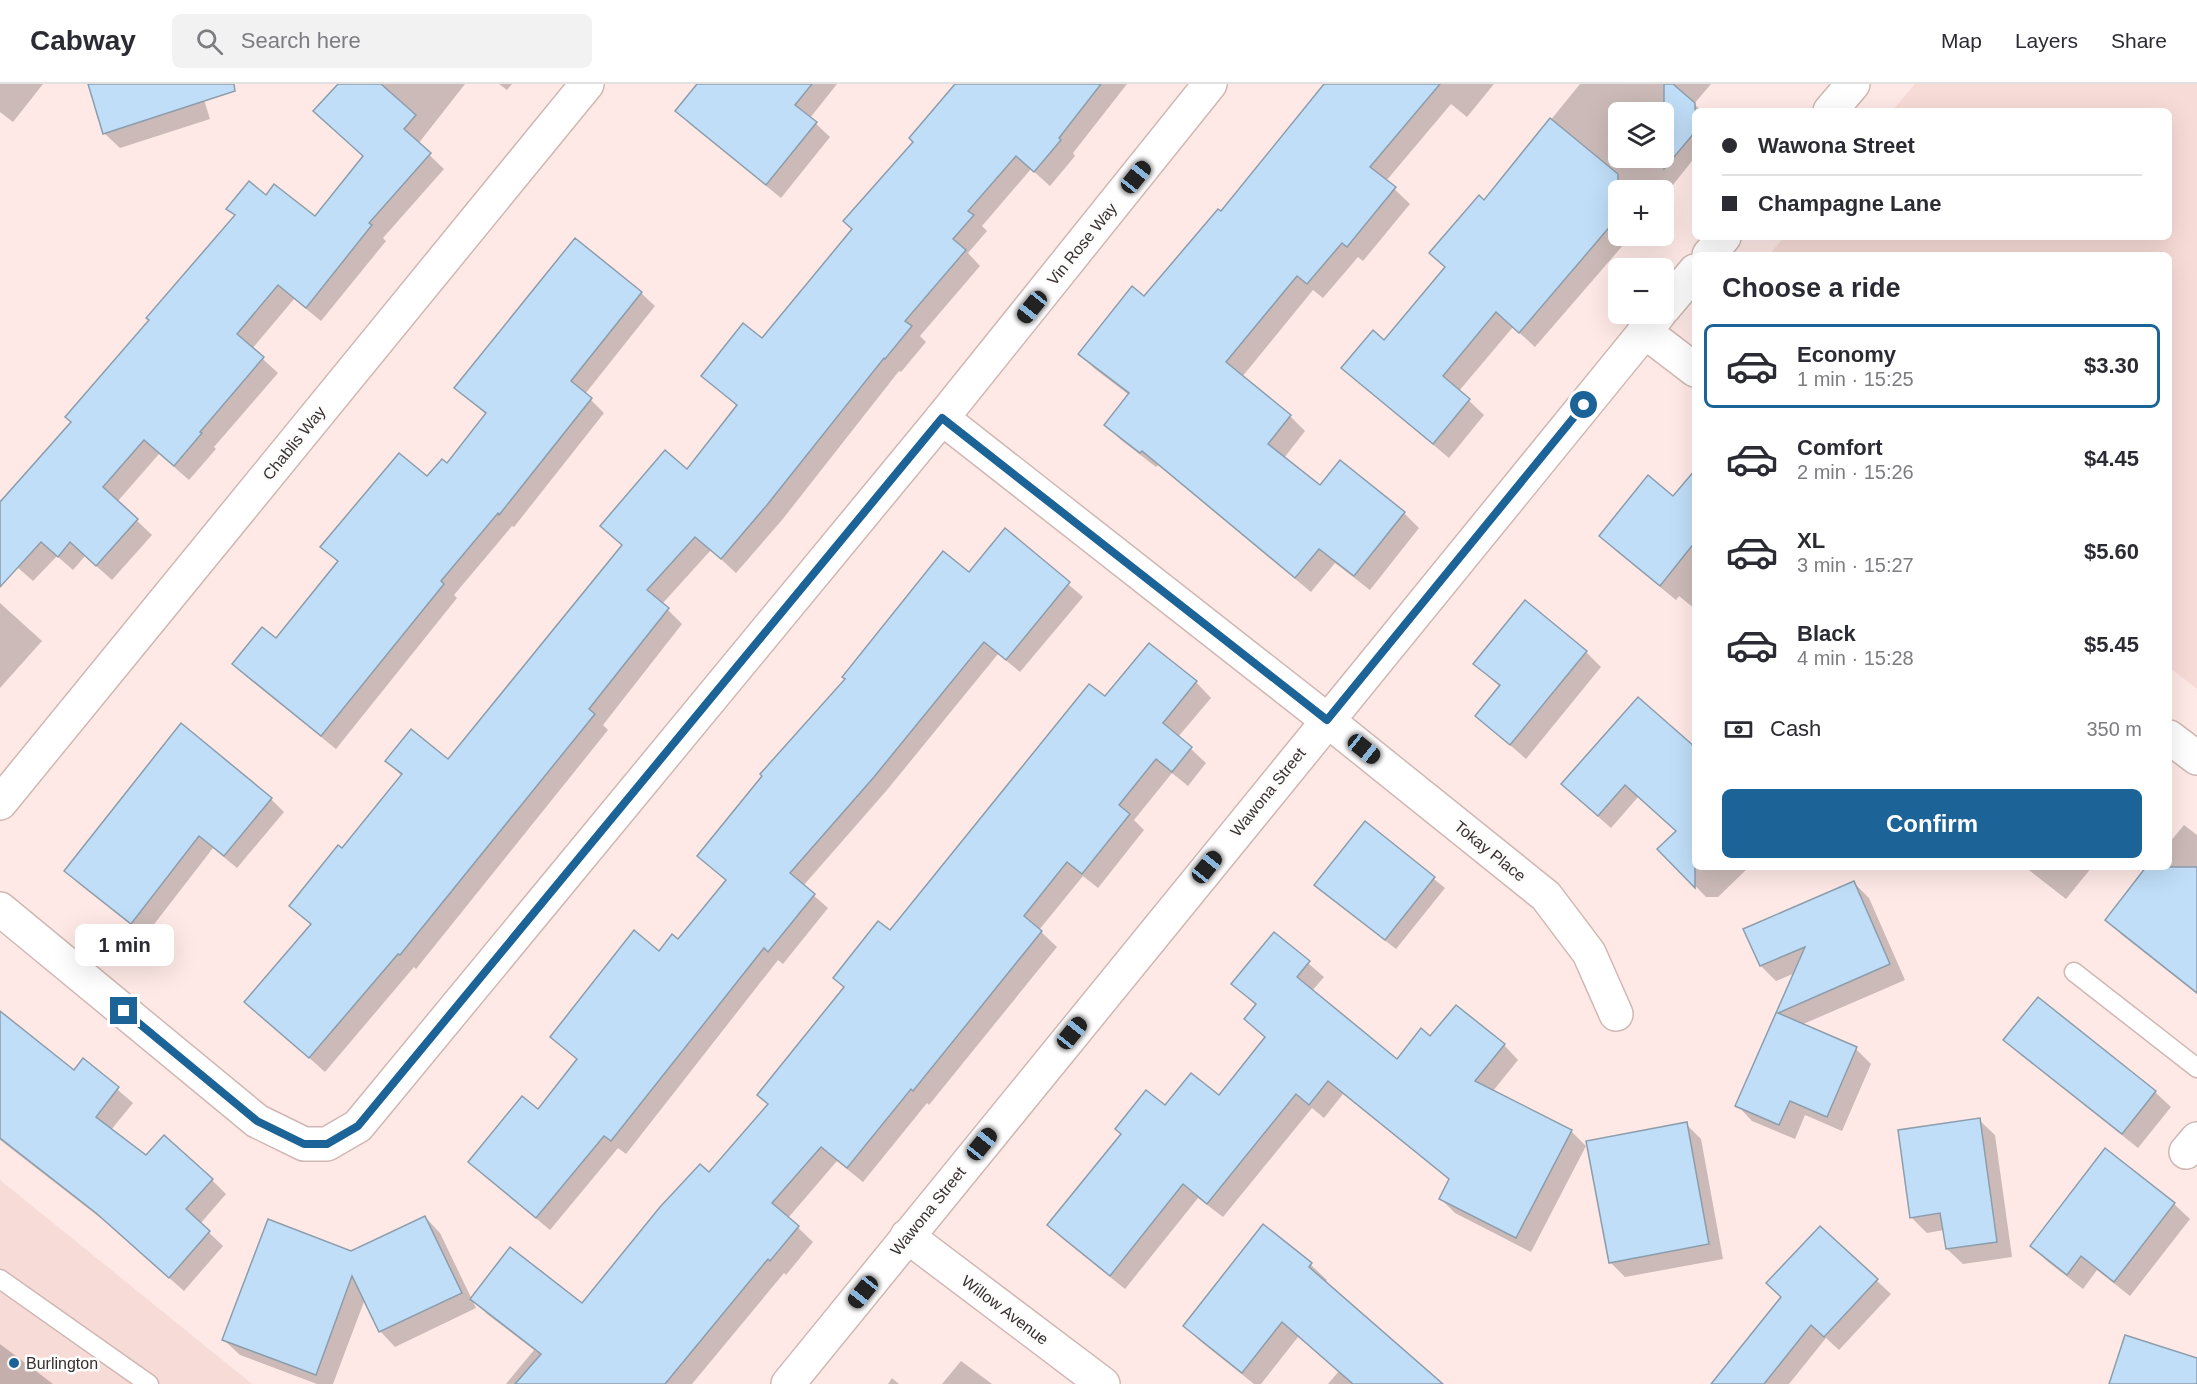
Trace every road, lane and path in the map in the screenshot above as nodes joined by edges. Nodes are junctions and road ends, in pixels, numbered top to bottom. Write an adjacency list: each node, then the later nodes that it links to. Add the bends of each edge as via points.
1 (587, 84): 16 (street, Chablis Way)
2 (1210, 84): 12 (street, Vin Rose Way)
3 (1853, 84): 4 (street)
4 (1833, 108)
5 (1722, 240): 6 (street)
6 (1712, 252)
7 (1692, 275): 8 (street, Wawona Street)
8 (1674, 296)
9 (1651, 324): 13 (street, Wawona Street)
10 (1660, 324): 11 (street)
11 (1692, 366)
12 (942, 418): 13 (street, Tokay Place); 17 (street, Vin Rose Way, via 358,1126 327,1144 304,1144 257,1121)
13 (1327, 720): 19 (street, Tokay Place, via 1546,896 1589,953); 21 (street, Wawona Street)
14 (2172, 739): 15 (street)
15 (2197, 758)
16 (0, 803)
17 (0, 909)
18 (2074, 972): 20 (lane)
19 (1616, 1014)
20 (2197, 1068)
21 (907, 1236): 24 (street, Wawona Street); 25 (street, Willow Avenue)
22 (0, 1279): 23 (lane)
23 (149, 1384)
24 (788, 1384)
25 (1103, 1384)

